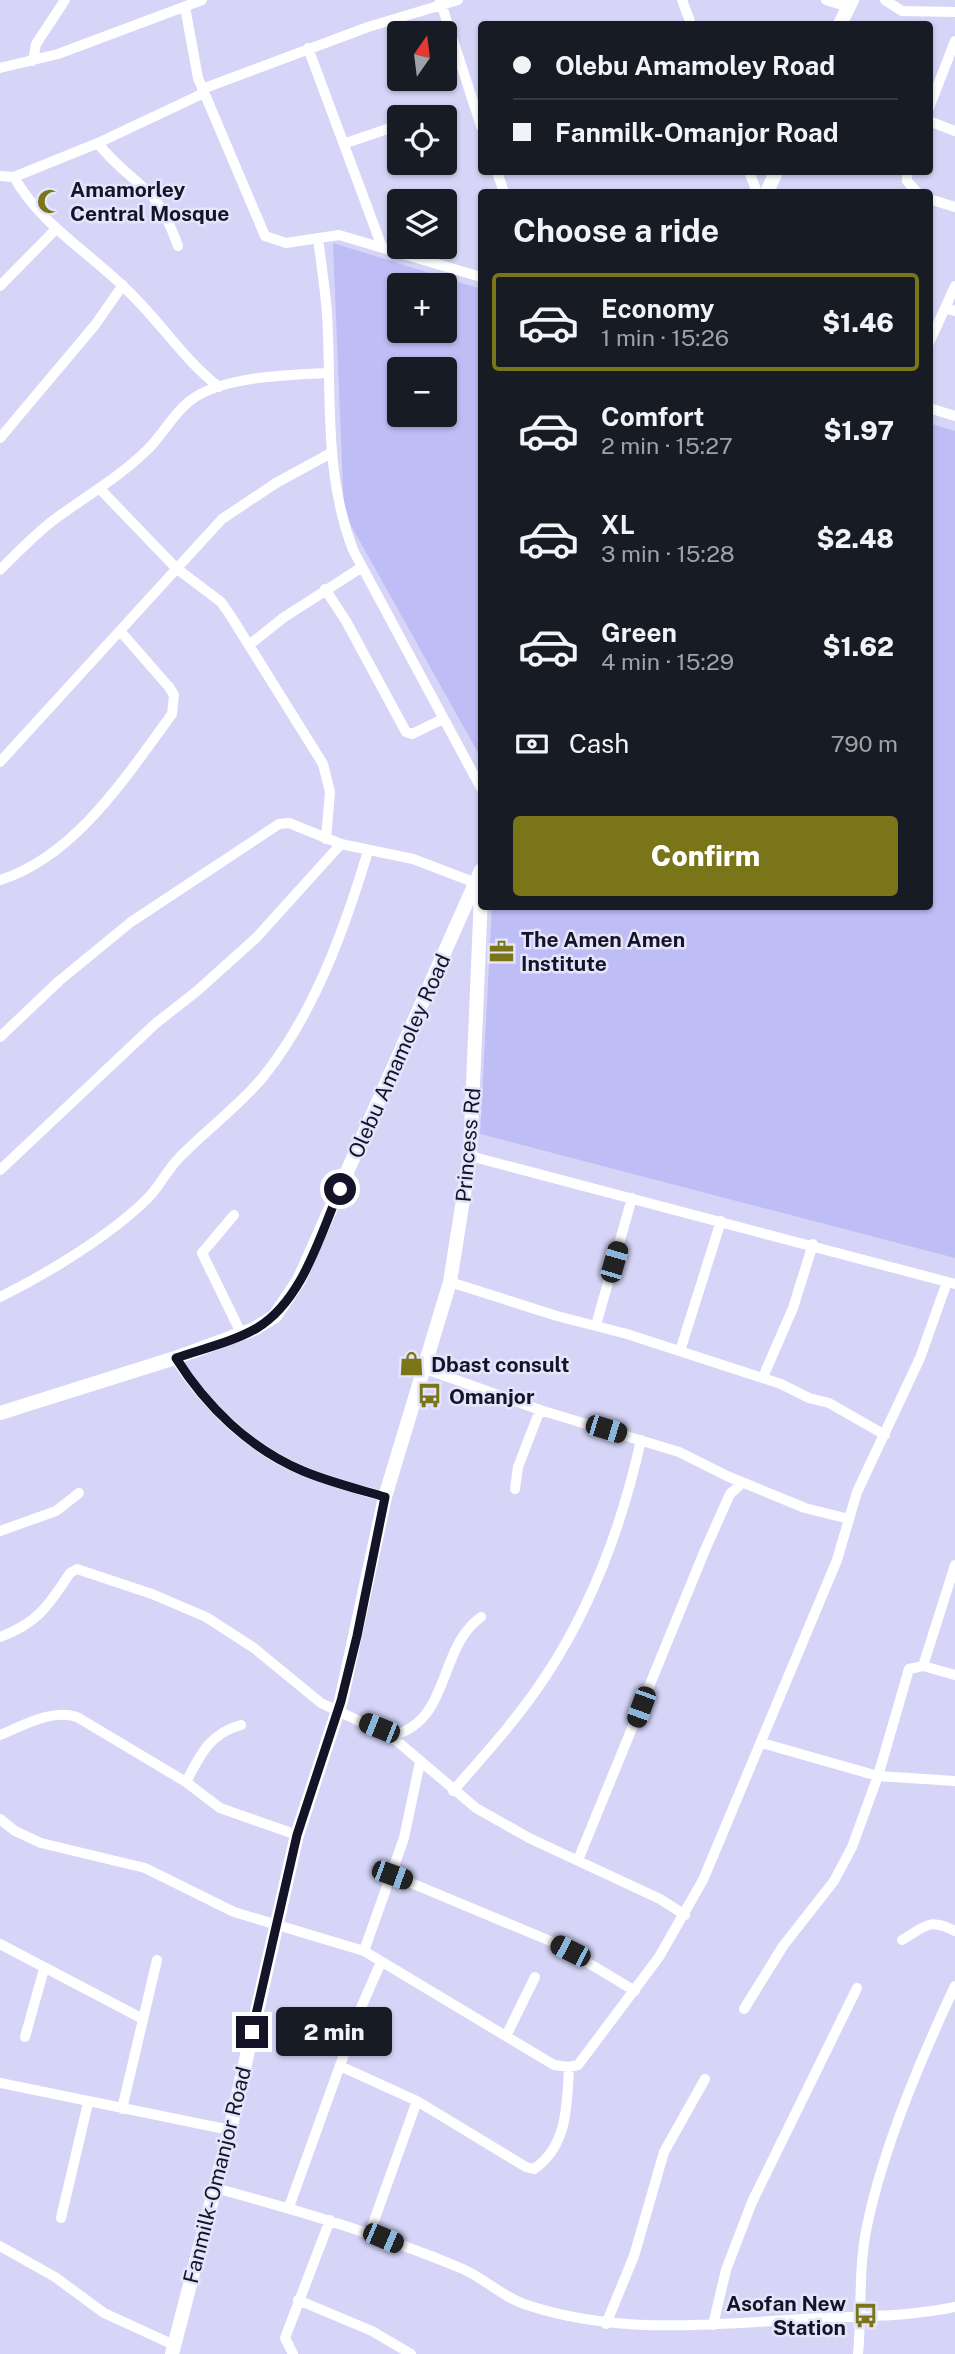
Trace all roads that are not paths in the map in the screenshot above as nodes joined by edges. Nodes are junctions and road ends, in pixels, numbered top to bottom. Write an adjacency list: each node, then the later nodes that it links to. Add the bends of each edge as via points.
1 (65, 0): 15 (street, via 36,44)
2 (202, 0): 9 (street)
3 (458, 0): 7 (street)
4 (682, 0): 11 (street)
5 (826, 0): 8 (street)
6 (885, 0): 10 (street, via 902,11)
7 (440, 2): 14 (street); 19 (street)
8 (850, 4): 12 (street)
9 (185, 6): 15 (street); 17 (street)
10 (955, 12)
11 (690, 21)
12 (842, 21)
13 (955, 41): 18 (street)
14 (309, 48): 17 (street); 24 (street)
15 (33, 61): 16 (street)
16 (0, 68)
17 (203, 91): 23 (street); 32 (street, via 265,236 286,243)
18 (933, 95)
19 (478, 105)
20 (933, 123): 22 (street)
21 (387, 129): 24 (street)
22 (955, 131)
23 (98, 143): 27 (street); 33 (street, via 110,160 153,198 169,221)
24 (346, 143): 34 (street)
25 (773, 175): 28 (street)
26 (0, 176): 27 (street)
27 (14, 177): 31 (street)
28 (762, 189)
29 (933, 200): 30 (street)
30 (955, 207)
31 (56, 229): 36 (street); 37 (street)
32 (318, 238): 34 (street, via 339,235); 41 (street)
33 (178, 246)
34 (382, 247): 35 (street)
35 (478, 275)
36 (123, 285): 42 (street, via 182,354); 45 (street)
37 (0, 286)
38 (955, 286): 39 (street)
39 (950, 310): 40 (street)
40 (933, 337)
41 (328, 373): 42 (street, via 275,376); 46 (street)
42 (219, 387): 47 (street, via 179,410 148,450)
43 (933, 409): 44 (street)
44 (955, 416)
45 (0, 438)
46 (331, 453): 50 (street, via 338,507); 51 (street, via 275,482 222,519)
47 (100, 489): 49 (street, via 56,518); 51 (street)
48 (0, 552): 49 (street)
49 (12, 558): 52 (street)
50 (362, 567): 53 (street); 56 (street)
51 (176, 568): 54 (street); 55 (street, via 221,602)
52 (0, 569)
53 (324, 589): 55 (street); 56 (street, via 406,732 412,734)
54 (121, 632): 57 (street); 62 (street, via 169,687 174,695 172,713 86,821 44,860)
55 (249, 645): 59 (street, via 323,764 330,792)
56 (443, 719): 58 (street)
57 (0, 762)
58 (478, 783)
59 (326, 839): 60 (street); 66 (street, via 289,823 272,827 131,922)
60 (341, 845): 61 (street); 68 (street, via 257,937 155,1024)
61 (368, 851): 63 (street, via 413,859); 75 (street, via 340,942 288,1040 260,1080 172,1165 159,1187 131,1214)
62 (0, 880)
63 (478, 883)
64 (478, 885): 77 (street, Olebu Amamoley Road, via 299,1280 275,1316)
65 (478, 910): 67 (street, Princess Rd)
66 (0, 1037)
67 (470, 1156): 69 (street); 73 (street, Princess Rd)
68 (0, 1170)
69 (632, 1198): 71 (street); 76 (street)
70 (233, 1214): 77 (street, via 202,1253)
71 (721, 1221): 72 (street); 78 (street)
72 (813, 1244): 74 (street); 81 (street, via 793,1308)
73 (450, 1282): 76 (street); 80 (street, Princess Rd)
74 (951, 1283): 84 (street)
75 (0, 1297)
76 (596, 1325): 78 (street)
77 (242, 1335): 79 (street, Olebu Amamoley Road)
78 (680, 1350): 81 (street)
79 (176, 1358): 83 (street, Olebu Amamoley Road); 89 (street, via 208,1404 264,1448 302,1471)
80 (423, 1368): 82 (street); 89 (street, Princess Rd)
81 (763, 1377): 84 (street, via 829,1404)
82 (540, 1410): 85 (street); 87 (street, via 518,1467)
83 (0, 1413)
84 (885, 1435): 90 (street)
85 (641, 1440): 86 (street, via 679,1452); 106 (street, via 630,1489 584,1608 527,1703)
86 (742, 1483): 90 (street, via 805,1508); 109 (street, via 724,1505)
87 (515, 1489)
88 (79, 1493): 91 (street, via 55,1511)
89 (385, 1497): 97 (street, Fanmilk-Omanjor Road)
90 (849, 1519): 101 (street, via 837,1560)
91 (0, 1531)
92 (955, 1565): 95 (street)
93 (481, 1616): 100 (street, via 470,1624 458,1645 429,1712 416,1726)
94 (0, 1637): 97 (street, via 25,1628 70,1573 84,1570 206,1617)
95 (923, 1666): 96 (street); 103 (street, via 909,1669)
96 (955, 1675)
97 (337, 1712): 100 (street); 108 (street, Fanmilk-Omanjor Road)
98 (241, 1725): 105 (street, via 213,1738)
99 (0, 1735): 105 (street, via 37,1719 67,1714)
100 (391, 1736): 102 (street)
101 (762, 1743): 103 (street); 111 (street)
102 (420, 1762): 106 (street); 110 (street)
103 (878, 1776): 104 (street); 124 (street, via 834,1881 783,1946)
104 (955, 1781)
105 (186, 1782): 108 (street, via 229,1813)
106 (453, 1791): 109 (street, via 529,1838)
107 (0, 1819): 112 (street, via 41,1843 145,1868 234,1912)
108 (297, 1835): 112 (street, Fanmilk-Omanjor Road)
109 (578, 1860): 111 (street)
110 (392, 1875): 116 (street); 123 (street, via 555,1943)
111 (685, 1915): 123 (street)
112 (275, 1924): 116 (street); 135 (street, Fanmilk-Omanjor Road)
113 (955, 1931): 114 (street, via 925,1924)
114 (902, 1940)
115 (0, 1944): 119 (street)
116 (364, 1951): 118 (street)
117 (156, 1960): 125 (street)
118 (381, 1962): 126 (street); 128 (street)
119 (44, 1969): 125 (street); 127 (street)
120 (535, 1977): 126 (street)
121 (955, 1986): 144 (street, via 874,2199)
122 (858, 1988): 146 (street, via 752,2202 726,2270)
123 (635, 1991): 129 (street, via 589,2053)
124 (744, 2009)
125 (141, 2018): 134 (street)
126 (506, 2036): 129 (street, via 554,2065)
127 (25, 2038)
128 (340, 2066): 132 (street); 137 (street)
129 (569, 2067): 132 (street, via 564,2128 534,2169)
130 (705, 2079): 145 (street, via 664,2151 637,2245)
131 (0, 2083): 133 (street)
132 (417, 2101): 140 (street)
133 (88, 2104): 134 (street); 138 (street)
134 (122, 2109): 135 (street)
135 (230, 2130): 136 (street, Fanmilk-Omanjor Road)
136 (215, 2188): 137 (street); 147 (street, Fanmilk-Omanjor Road)
137 (289, 2207): 139 (street)
138 (61, 2218)
139 (330, 2220): 140 (street); 142 (street)
140 (370, 2232): 145 (street, via 464,2270 526,2305)
141 (0, 2246): 147 (street, via 24,2257 104,2313)
142 (298, 2300): 148 (street, via 285,2337); 149 (street, via 372,2331)
143 (955, 2307): 144 (street)
144 (858, 2318): 146 (street); 150 (street)
145 (606, 2324): 146 (street)
146 (713, 2325)
147 (173, 2350)
148 (293, 2354)
149 (411, 2354)
150 (858, 2354)

